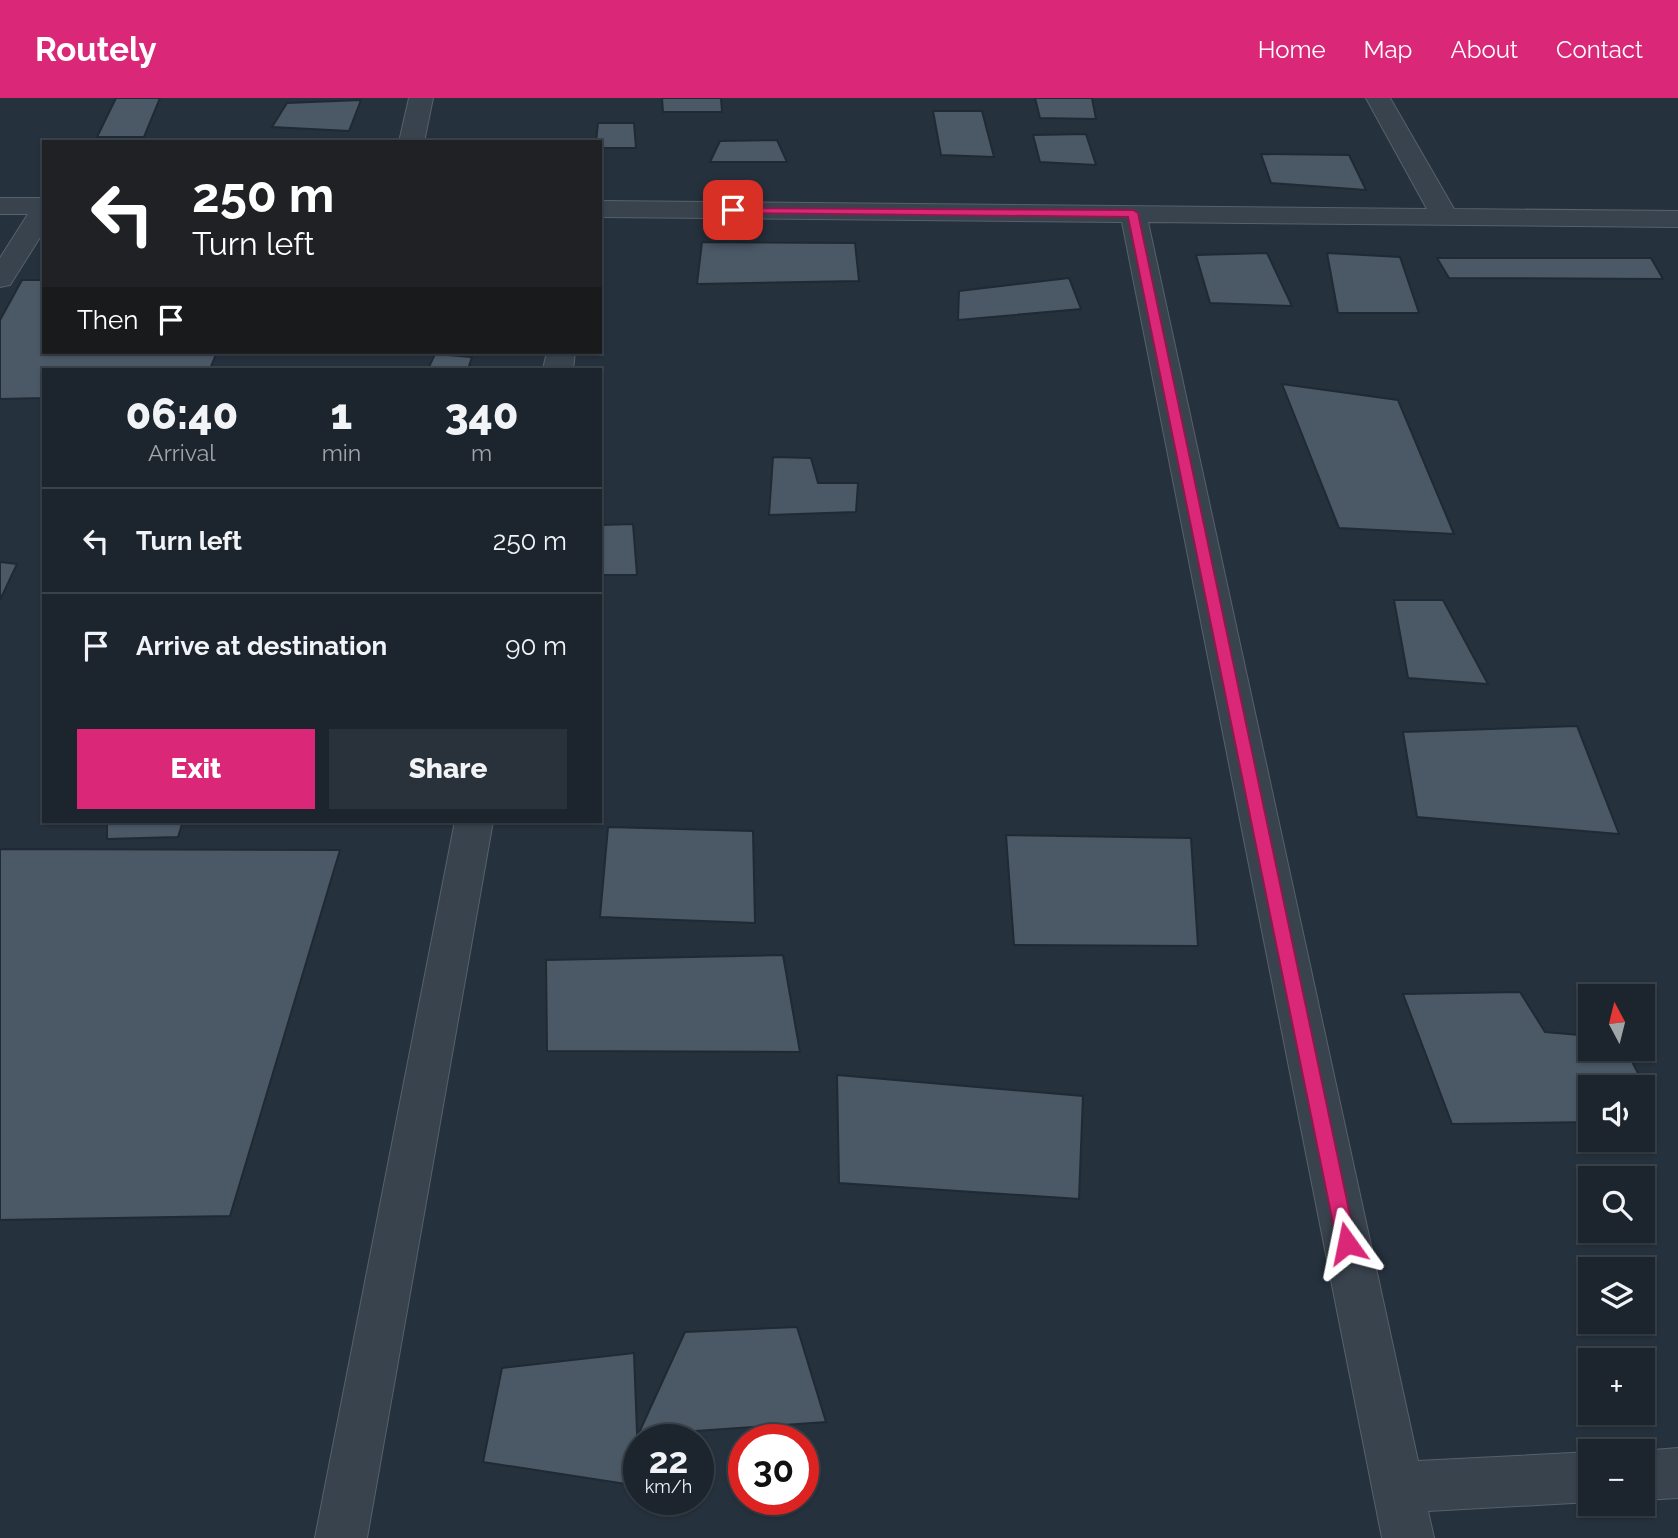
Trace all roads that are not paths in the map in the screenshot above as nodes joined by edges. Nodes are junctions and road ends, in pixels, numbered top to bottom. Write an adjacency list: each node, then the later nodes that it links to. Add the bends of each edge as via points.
1 (421, 98): 3 (street)
2 (1378, 98): 9 (street)
3 (411, 140)
4 (0, 206): 5 (street)
5 (42, 208)
6 (602, 209): 8 (street)
7 (42, 211): 11 (street)
8 (1133, 213): 9 (street); 16 (street)
9 (1446, 217): 10 (street)
10 (1678, 219)
11 (0, 279)
12 (474, 823): 17 (street)
13 (1678, 1473): 14 (street)
14 (1655, 1474)
15 (1578, 1478): 16 (street)
16 (1397, 1487): 18 (street)
17 (341, 1538)
18 (1408, 1538)

